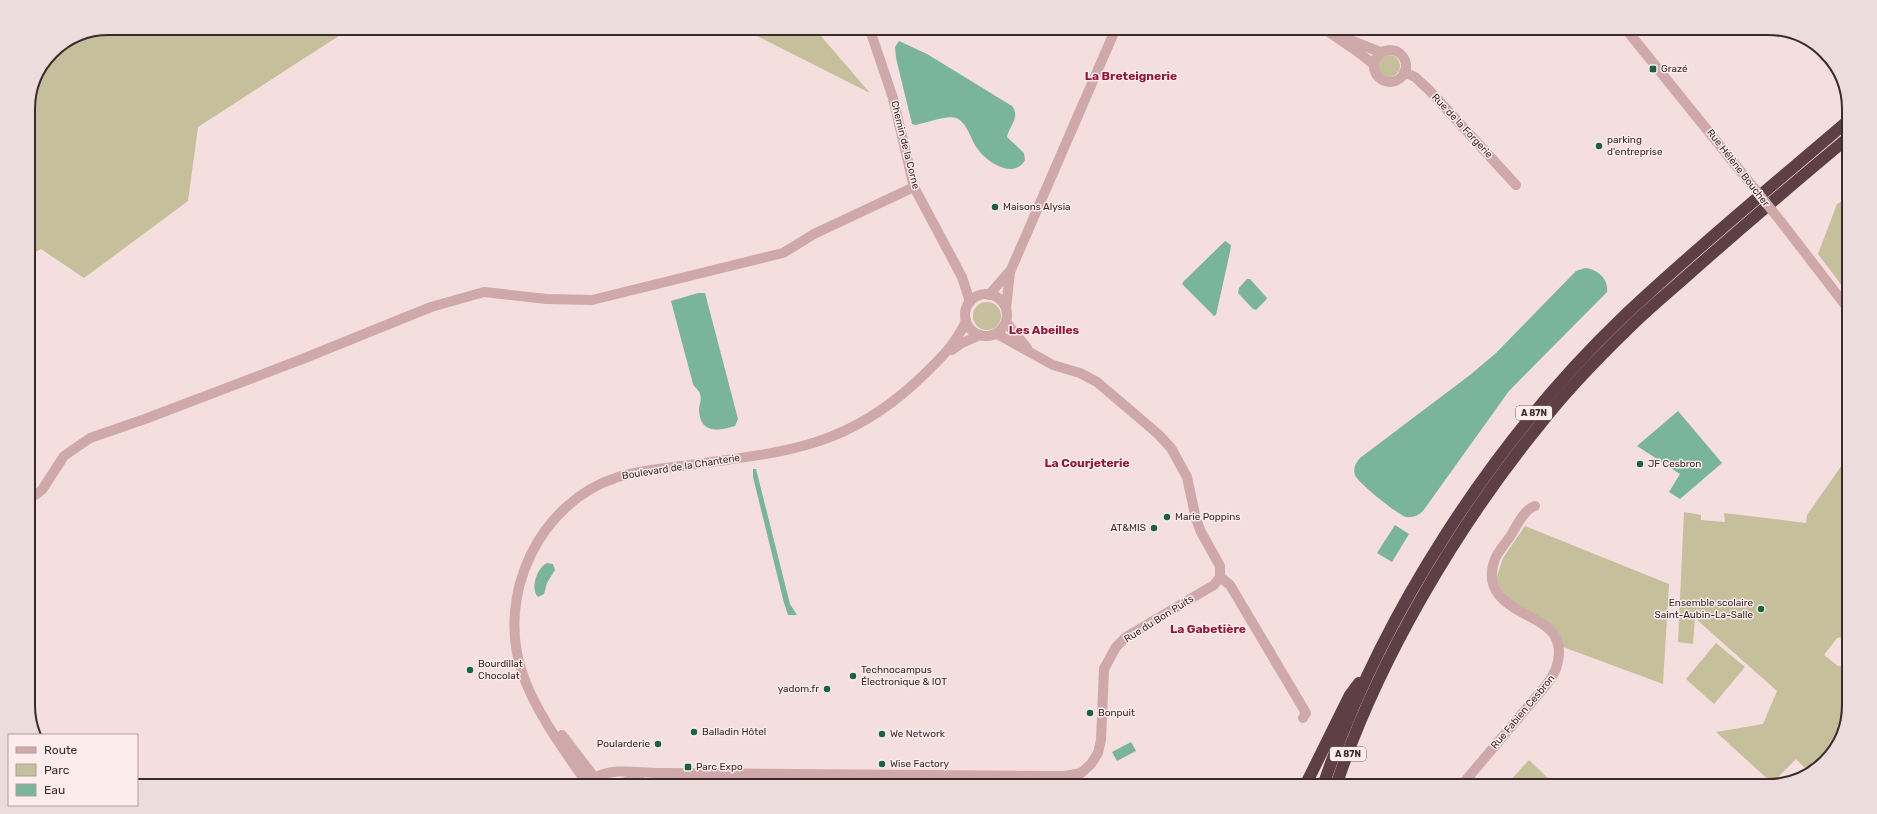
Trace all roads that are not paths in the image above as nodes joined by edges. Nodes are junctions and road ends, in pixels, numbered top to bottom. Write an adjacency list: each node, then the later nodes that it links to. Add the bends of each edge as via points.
1 (872, 35): 12 (street, Chemin de la Corne, via 893,98)
2 (1113, 35): 13 (street)
3 (1334, 35): 7 (street)
4 (1339, 35): 6 (street)
5 (1631, 35): 16 (street, Rue Hélène Boucher, bridge)
6 (1380, 52): 7 (street); 8 (street, via 1386,50 1400,54 1405,60)
7 (1374, 65): 8 (street, via 1378,76 1389,82 1398,79)
8 (1404, 72): 11 (street, Rue de la Forgerie, via 1415,77 1429,90)
9 (1842, 126): 28 (highway, A 87N, via 1623,317 1529,419 1452,526 1411,591)
10 (1842, 143): 36 (highway, A 87N, via 1630,326 1538,426 1462,533 1426,592 1383,672)
11 (1516, 185)
12 (914, 187): 14 (street, Chemin de la Corne); 25 (street, via 814,234 783,253 592,300 547,299 484,292 431,308 293,363 90,438 64,456 42,490)
13 (1010, 272): 15 (street); 18 (street)
14 (962, 278): 15 (street, Chemin de la Corne); 17 (street, Chemin de la Corne)
15 (984, 295): 17 (street); 18 (street, via 996,297)
16 (1842, 301)
17 (970, 302): 19 (street)
18 (1006, 308): 20 (street)
19 (966, 321): 22 (street, via 969,327); 24 (street, Boulevard de la Chanterie, via 961,333)
20 (1006, 322): 21 (street); 23 (street)
21 (997, 334): 22 (street); 23 (street)
22 (980, 335): 24 (street, Boulevard de la Chanterie, via 962,343)
23 (1030, 352): 27 (street, via 1053,365 1080,373 1097,382 1171,448 1187,477 1196,519 1220,566)
24 (942, 357): 31 (street, Boulevard de la Chanterie, via 888,406 843,433 809,446 780,452 655,469 618,477 576,499 561,512 539,539 523,570 514,624 521,671 529,691)
25 (35, 495)
26 (1535, 506): 37 (street, Rue Fabien Cesbron, via 1526,510 1496,557 1493,576 1496,589 1506,603 1544,625 1553,634 1559,646 1558,665 1547,684)
27 (1220, 577): 29 (street, via 1230,585 1290,683 1306,713); 30 (street, Rue du Bon Puits, via 1214,585 1131,634 1116,647 1104,669 1101,740 1098,752 1091,764 1081,773 1065,776)
28 (1373, 665): 34 (highway, via 1350,695); 35 (highway, A 87N)
29 (1303, 718)
30 (643, 773): 32 (street, Rue du Bon Puits, via 609,772); 33 (street)
31 (588, 779)
32 (598, 779)
33 (629, 779)
34 (1308, 779)
35 (1325, 779)
36 (1339, 779)
37 (1467, 779)

